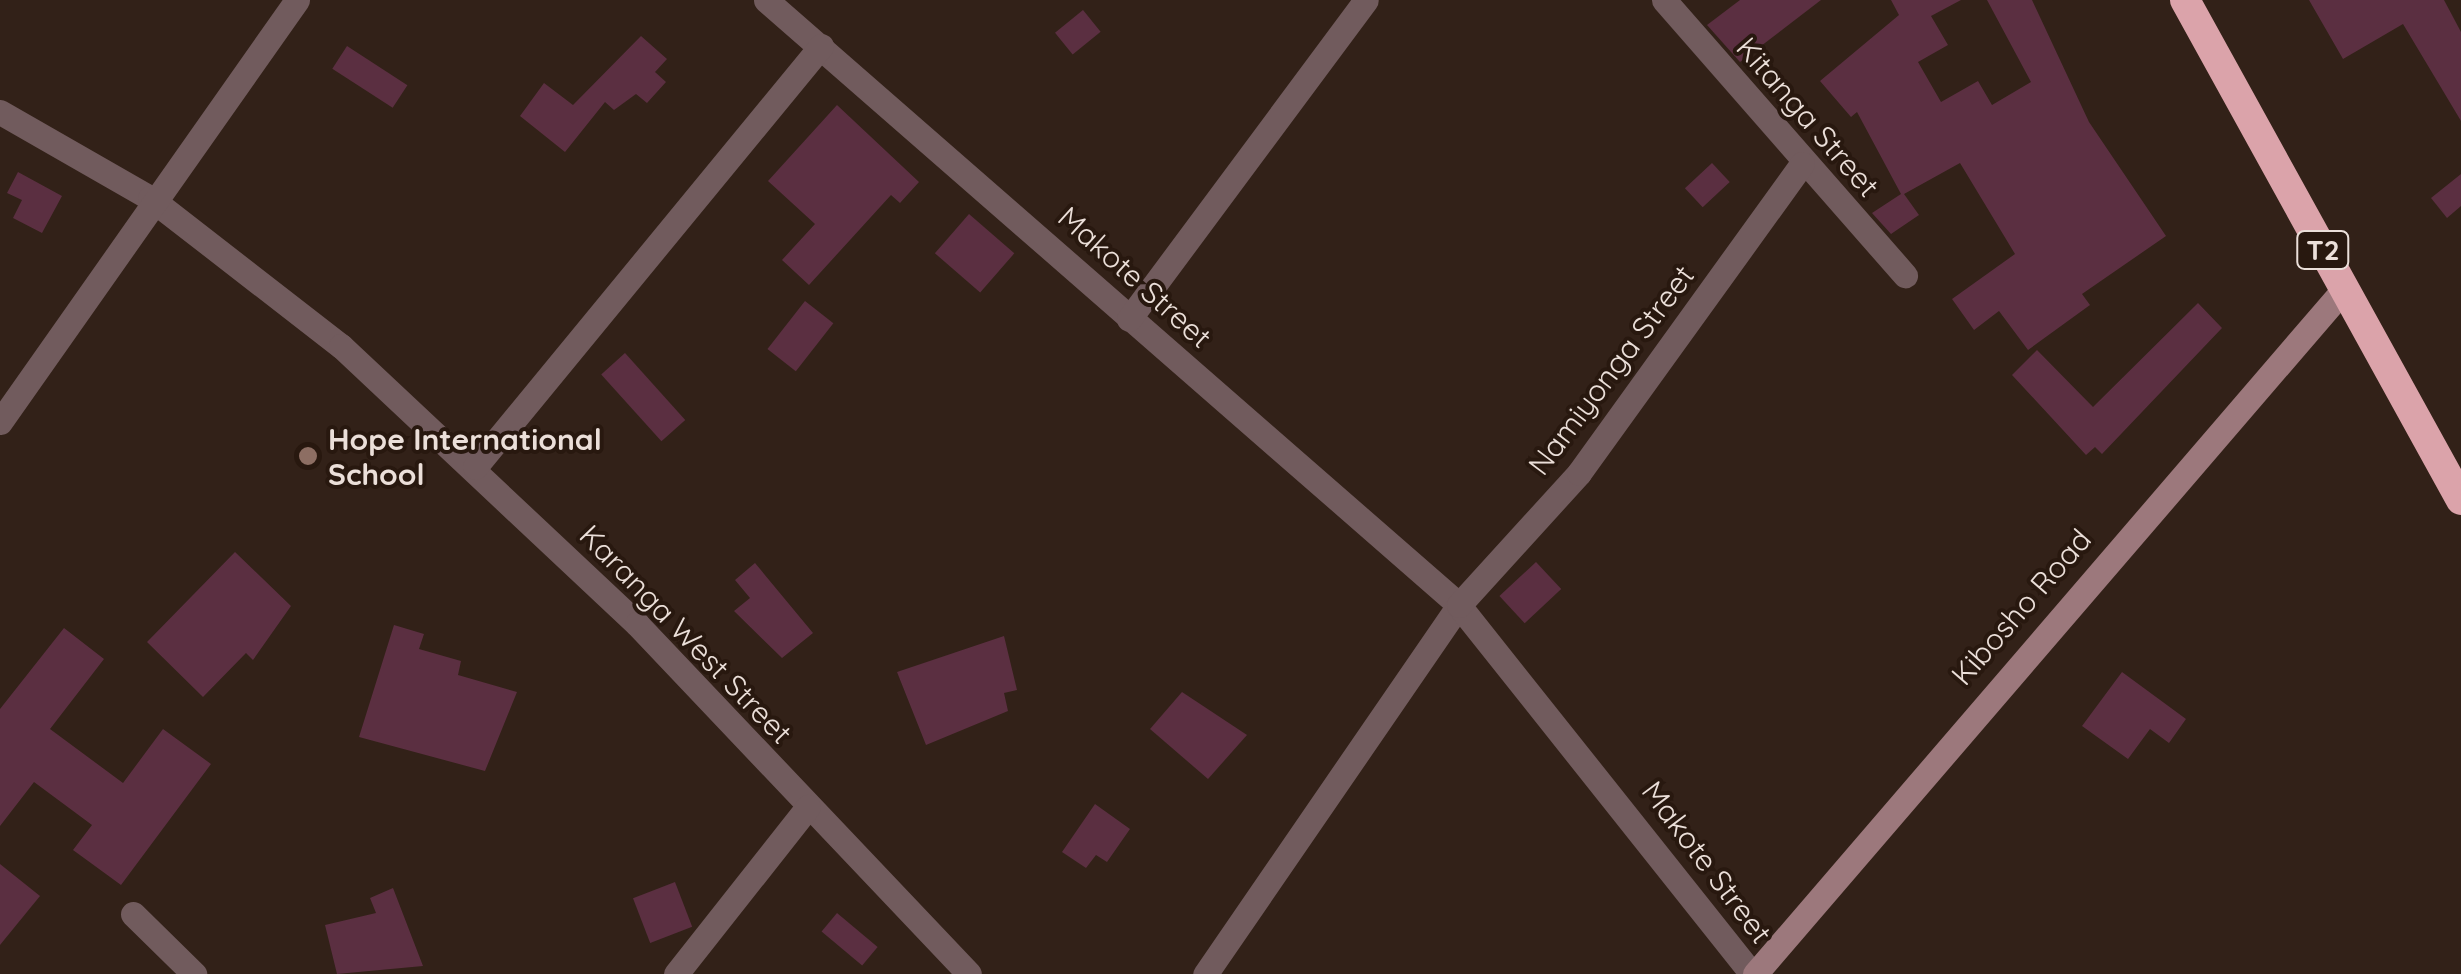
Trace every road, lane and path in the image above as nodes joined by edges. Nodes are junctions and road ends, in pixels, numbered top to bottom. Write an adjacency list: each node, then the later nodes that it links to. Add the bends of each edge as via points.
1 (297, 0): 9 (street)
2 (766, 0): 6 (street, Makote Street)
3 (1366, 0): 12 (street)
4 (1664, 0): 8 (street, Kitanga Street)
5 (2184, 0): 11 (highway, T2)
6 (821, 46): 12 (street, Makote Street); 15 (street)
7 (0, 112): 9 (street, Karanga West Street)
8 (1802, 164): 10 (street, Kitanga Street); 17 (street, Namiyonga Street, via 1578,472)
9 (150, 198): 13 (street); 15 (street, Karanga West Street, via 258,276)
10 (1904, 275)
11 (2344, 289): 14 (highway, T2); 24 (street, Kibosho Road)
12 (1129, 320): 17 (street, Makote Street)
13 (0, 422)
14 (2453, 465): 16 (highway, T2)
15 (474, 466): 18 (street, Karanga West Street)
16 (2461, 500)
17 (1459, 605): 23 (street); 24 (street, Makote Street)
18 (808, 807): 21 (street); 22 (street, Karanga West Street)
19 (133, 914): 20 (street)
20 (194, 974)
21 (676, 974)
22 (969, 974)
23 (1205, 974)
24 (1753, 974)

